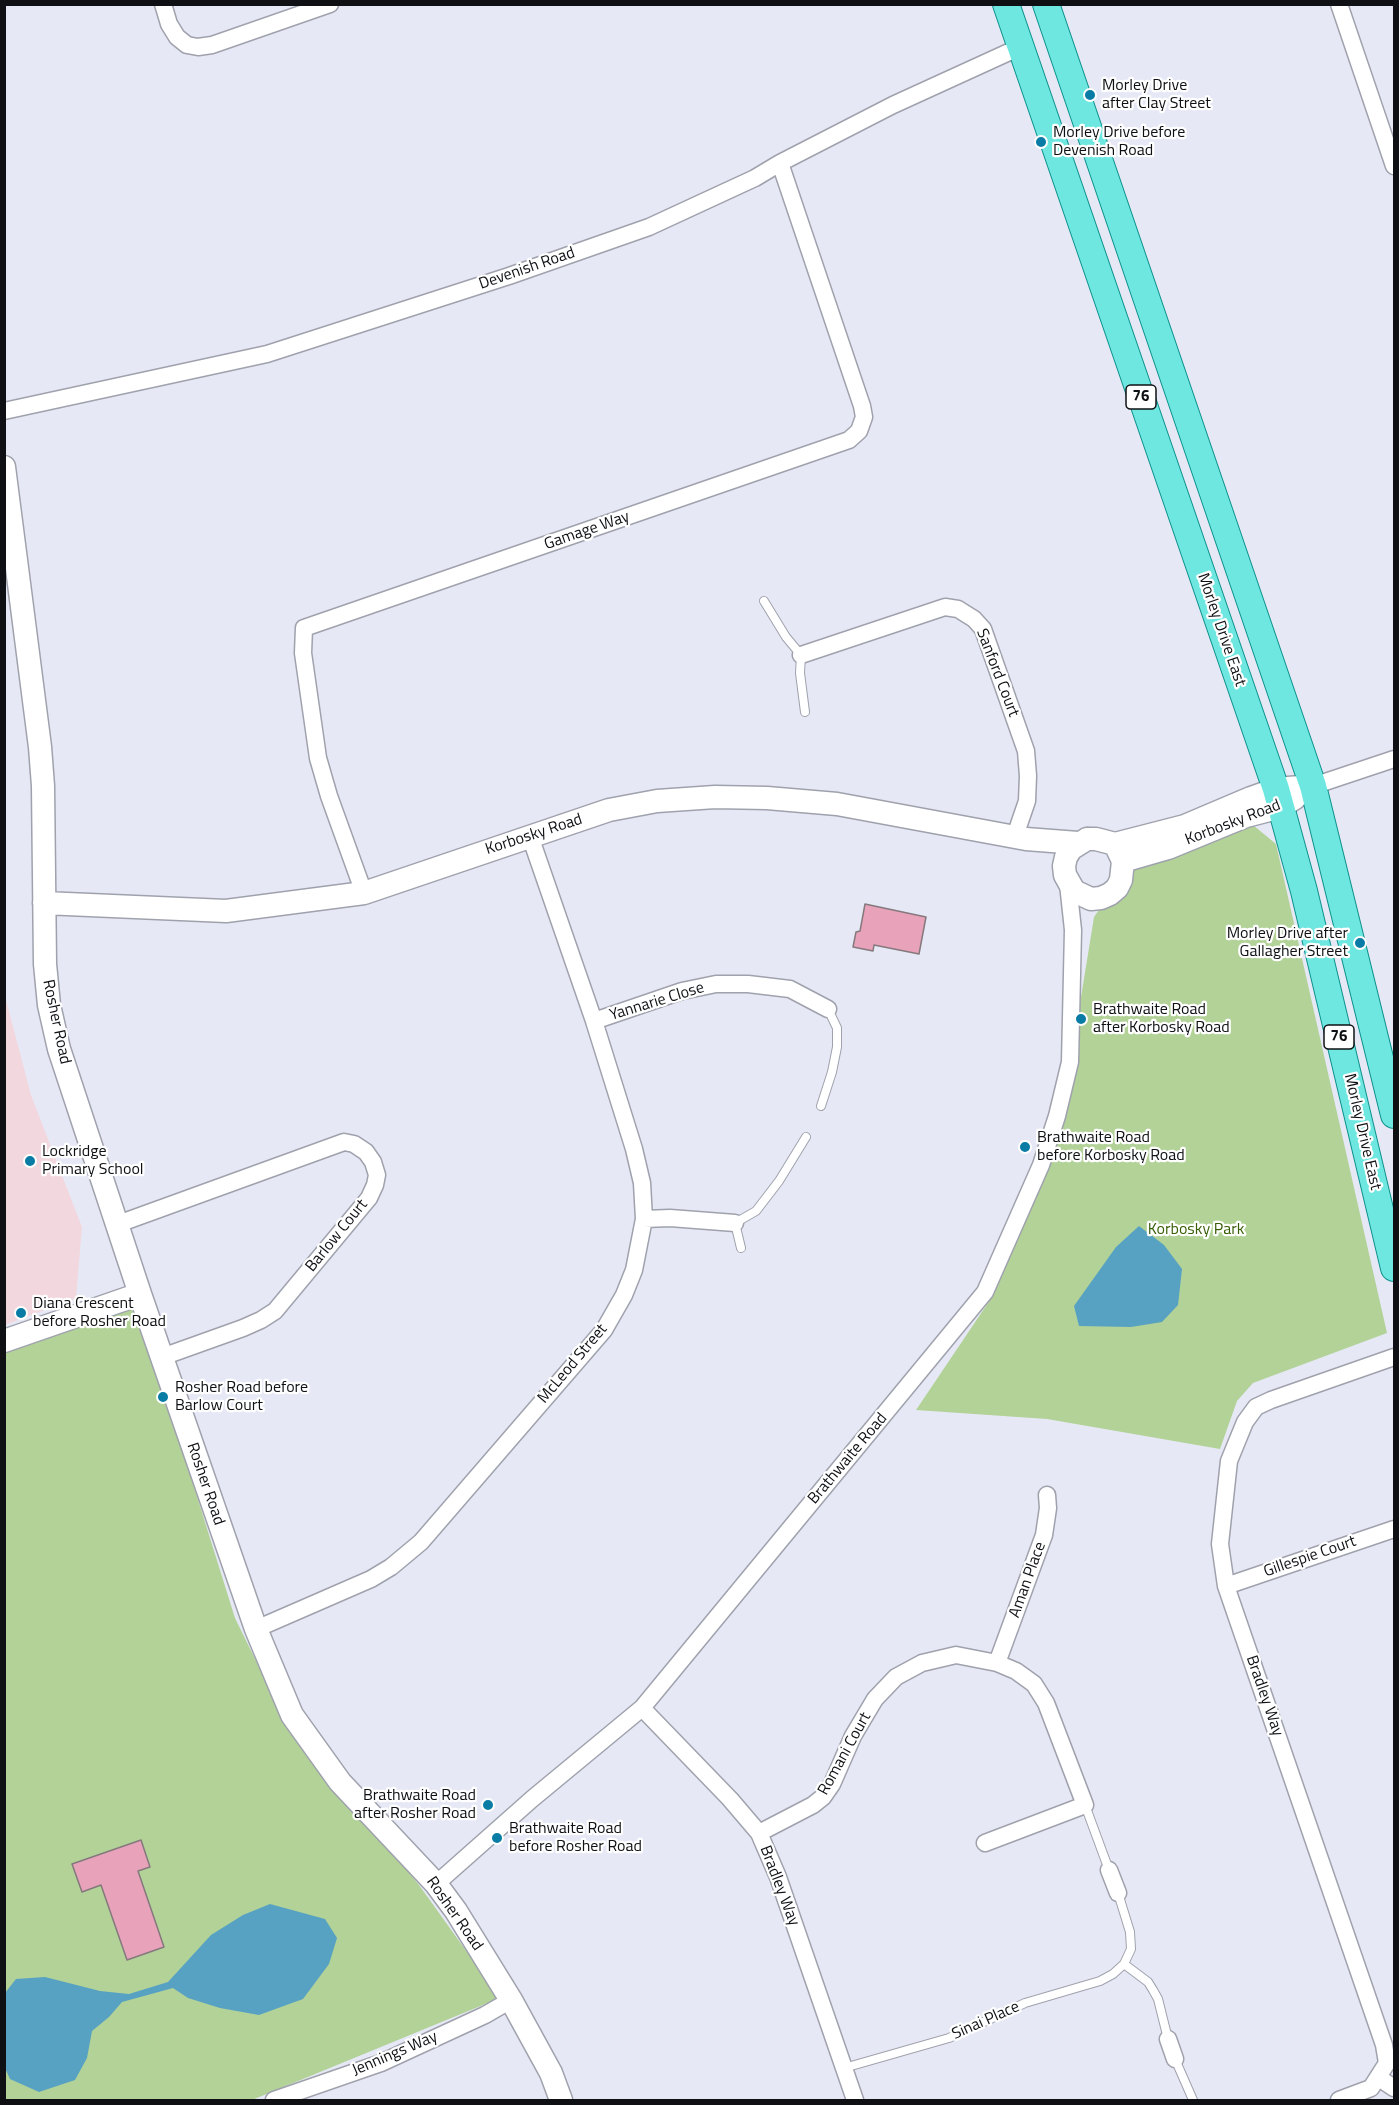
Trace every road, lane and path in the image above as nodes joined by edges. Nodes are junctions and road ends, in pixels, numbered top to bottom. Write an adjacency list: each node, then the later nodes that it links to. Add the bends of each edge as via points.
1 (163, 4): 2 (street, via 177,37 198,47)
2 (330, 4)
3 (1006, 4): 6 (main road, Morley Drive East / 76)
4 (1046, 4): 15 (main road, 76)
5 (1339, 4): 8 (street)
6 (1020, 47): 7 (street, Devenish Road); 16 (main road, Morley Drive East / 76)
7 (780, 163): 9 (street, Devenish Road, via 649,227 267,354); 22 (street, Gamage Way, via 862,406 864,417 859,430 849,440 304,628 303,653 318,758)
8 (1395, 166)
9 (4, 411)
10 (5, 474): 24 (street, Rosher Road, via 40,747)
11 (764, 601): 12 (lane)
12 (801, 655): 13 (lane); 18 (street, Sanford Court, via 945,607 958,609 974,619 982,629 1026,751 1027,801)
13 (805, 712)
14 (1395, 759): 15 (street)
15 (1313, 786): 16 (street, Korbosky Road); 28 (main road, 76)
16 (1279, 798): 20 (street, Korbosky Road, via 1178,844); 36 (main road, Morley Drive East / 76)
17 (530, 836): 18 (street, Korbosky Road, via 609,810 657,801 715,797 837,804); 22 (street, Korbosky Road); 27 (street, McLeod Street)
18 (1021, 837): 19 (street, Korbosky Road); 21 (street)
19 (1078, 843): 20 (street, via 1096,839); 21 (street, via 1066,857)
20 (1119, 853): 23 (street, via 1121,880 1117,888 1101,898)
21 (1066, 880): 23 (street, via 1074,891); 25 (street, Brathwaite Road)
22 (364, 893): 24 (street, Korbosky Road, via 226,911)
23 (1091, 898): 25 (street, Brathwaite Road)
24 (44, 903): 34 (street, Rosher Road, via 49,1005 59,1049)
25 (1073, 930): 46 (street, Brathwaite Road, via 1070,1062 1058,1116 1041,1165 985,1292)
26 (828, 1009): 27 (street, Yannarie Close, via 790,989 716,984); 29 (lane, Yannarie Close, via 837,1028 837,1047)
27 (594, 1021): 32 (street, McLeod Street, via 634,1149 642,1183)
28 (1389, 1067): 30 (main road, 76)
29 (821, 1106)
30 (1395, 1115)
31 (806, 1137): 33 (lane, via 756,1211)
32 (644, 1219): 33 (street); 44 (street, McLeod Street, via 634,1270 604,1330 421,1542 371,1579)
33 (735, 1223): 35 (lane)
34 (118, 1224): 37 (street, Rosher Road); 40 (street, Barlow Court, via 344,1143 354,1144 373,1162 377,1175 369,1197 275,1311 243,1328)
35 (741, 1248)
36 (1395, 1268)
37 (140, 1294): 38 (street); 40 (street, Rosher Road)
38 (4, 1341)
39 (1395, 1357): 43 (street, Bradley Way, via 1256,1407 1245,1422 1229,1461 1220,1544)
40 (162, 1358): 44 (street, Rosher Road)
41 (1047, 1495): 45 (street, Aman Place, via 1044,1535)
42 (1395, 1529): 43 (street, Gillespie Court)
43 (1226, 1586): 58 (street, Bradley Way, via 1384,2046 1387,2063)
44 (256, 1629): 51 (street, Rosher Road, via 292,1715 340,1782)
45 (997, 1663): 47 (street, Romani Court, via 1034,1684 1046,1703); 48 (street, Romani Court, via 956,1655 922,1663 896,1677 875,1699 823,1797)
46 (642, 1708): 48 (street, Bradley Way); 51 (street, Brathwaite Road)
47 (1085, 1806): 49 (street); 50 (lane, Romani Court)
48 (759, 1833): 57 (street, Bradley Way)
49 (985, 1843)
50 (1109, 1870): 52 (street)
51 (436, 1884): 54 (street, Rosher Road)
52 (1118, 1893): 53 (lane, via 1130,1932 1131,1949)
53 (1124, 1964): 55 (lane, via 1154,1990); 57 (lane, Sinai Place, via 1100,1981 1025,2003 950,2038)
54 (511, 2000): 60 (street, Jennings Way, via 381,2063); 61 (street, Rosher Road)
55 (1168, 2039): 56 (street)
56 (1175, 2059): 63 (lane)
57 (844, 2068): 62 (street, Bradley Way)
58 (1379, 2078): 59 (street); 64 (street, via 1371,2088)
59 (1395, 2088)
60 (275, 2100)
61 (561, 2100)
62 (855, 2100)
63 (1193, 2100)
64 (1339, 2100)

